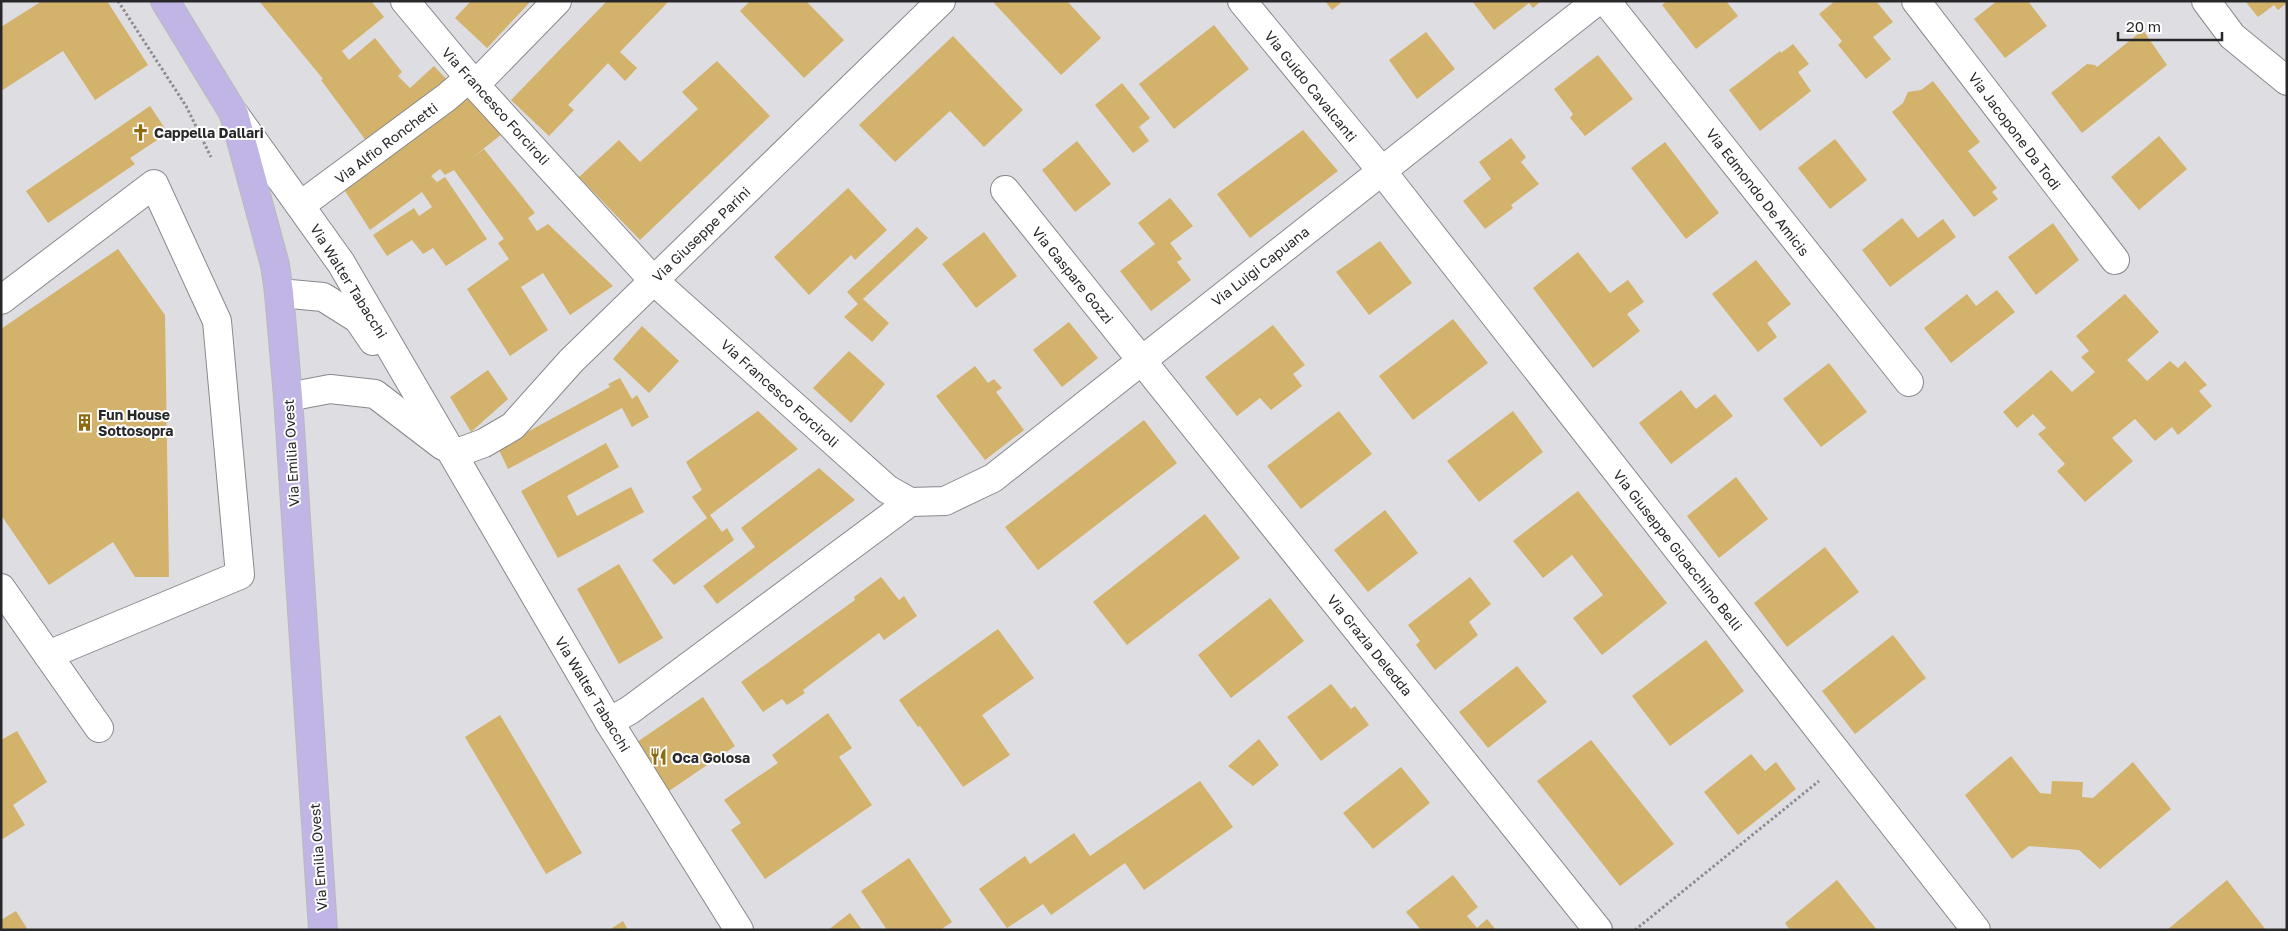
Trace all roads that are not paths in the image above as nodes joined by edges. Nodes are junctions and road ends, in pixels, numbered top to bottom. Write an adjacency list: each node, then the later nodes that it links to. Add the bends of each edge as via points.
1 (165, 1): 12 (main road, Via Emilia Ovest)
2 (405, 1): 10 (street, Via Francesco Forciroli)
3 (557, 1): 10 (street, Via Alfio Ronchetti)
4 (941, 1): 17 (street, Via Giuseppe Parini)
5 (1242, 1): 13 (street, Via Guido Cavalcanti)
6 (1597, 1): 13 (street, Via Luigi Capuana)
7 (1606, 1): 21 (street, Via Edmondo De Amicis)
8 (1916, 1): 16 (street, Via Jacopone Da Todi)
9 (2206, 1): 11 (street, via 2232,36)
10 (472, 81): 15 (street, Via Alfio Ronchetti); 17 (street, Via Francesco Forciroli)
11 (2287, 81)
12 (234, 114): 15 (street, Via Walter Tabacchi); 18 (main road, Via Emilia Ovest, via 275,265)
13 (1381, 170): 20 (street, Via Luigi Capuana); 32 (street, Via Giuseppe Gioacchino Belli)
14 (1005, 190): 20 (street, Via Gaspare Gozzi)
15 (301, 205): 23 (street, Via Walter Tabacchi, via 341,263)
16 (2115, 260)
17 (653, 280): 23 (street, Via Giuseppe Parini, via 571,361 513,426 484,443); 24 (street, Via Francesco Forciroli, via 887,489)
18 (279, 293): 22 (main road, Via Emilia Ovest); 23 (street, Via Walter Tabacchi, via 323,297 358,319)
19 (1, 300): 26 (street, via 154,184 217,321 240,576)
20 (1141, 360): 24 (street, Via Luigi Capuana, via 993,478 944,501); 31 (street, Via Grazia Deledda)
21 (1909, 382)
22 (288, 397): 23 (street, Via Walter Tabacchi, via 330,389 375,394); 29 (main road, Via Emilia Ovest)
23 (454, 454): 27 (street, Via Walter Tabacchi)
24 (910, 502): 27 (street, via 630,710)
25 (1, 588): 26 (street)
26 (48, 655): 28 (street)
27 (609, 722): 30 (street, Via Walter Tabacchi)
28 (99, 728)
29 (323, 930)
30 (739, 930)
31 (1598, 930)
32 (1976, 930)

